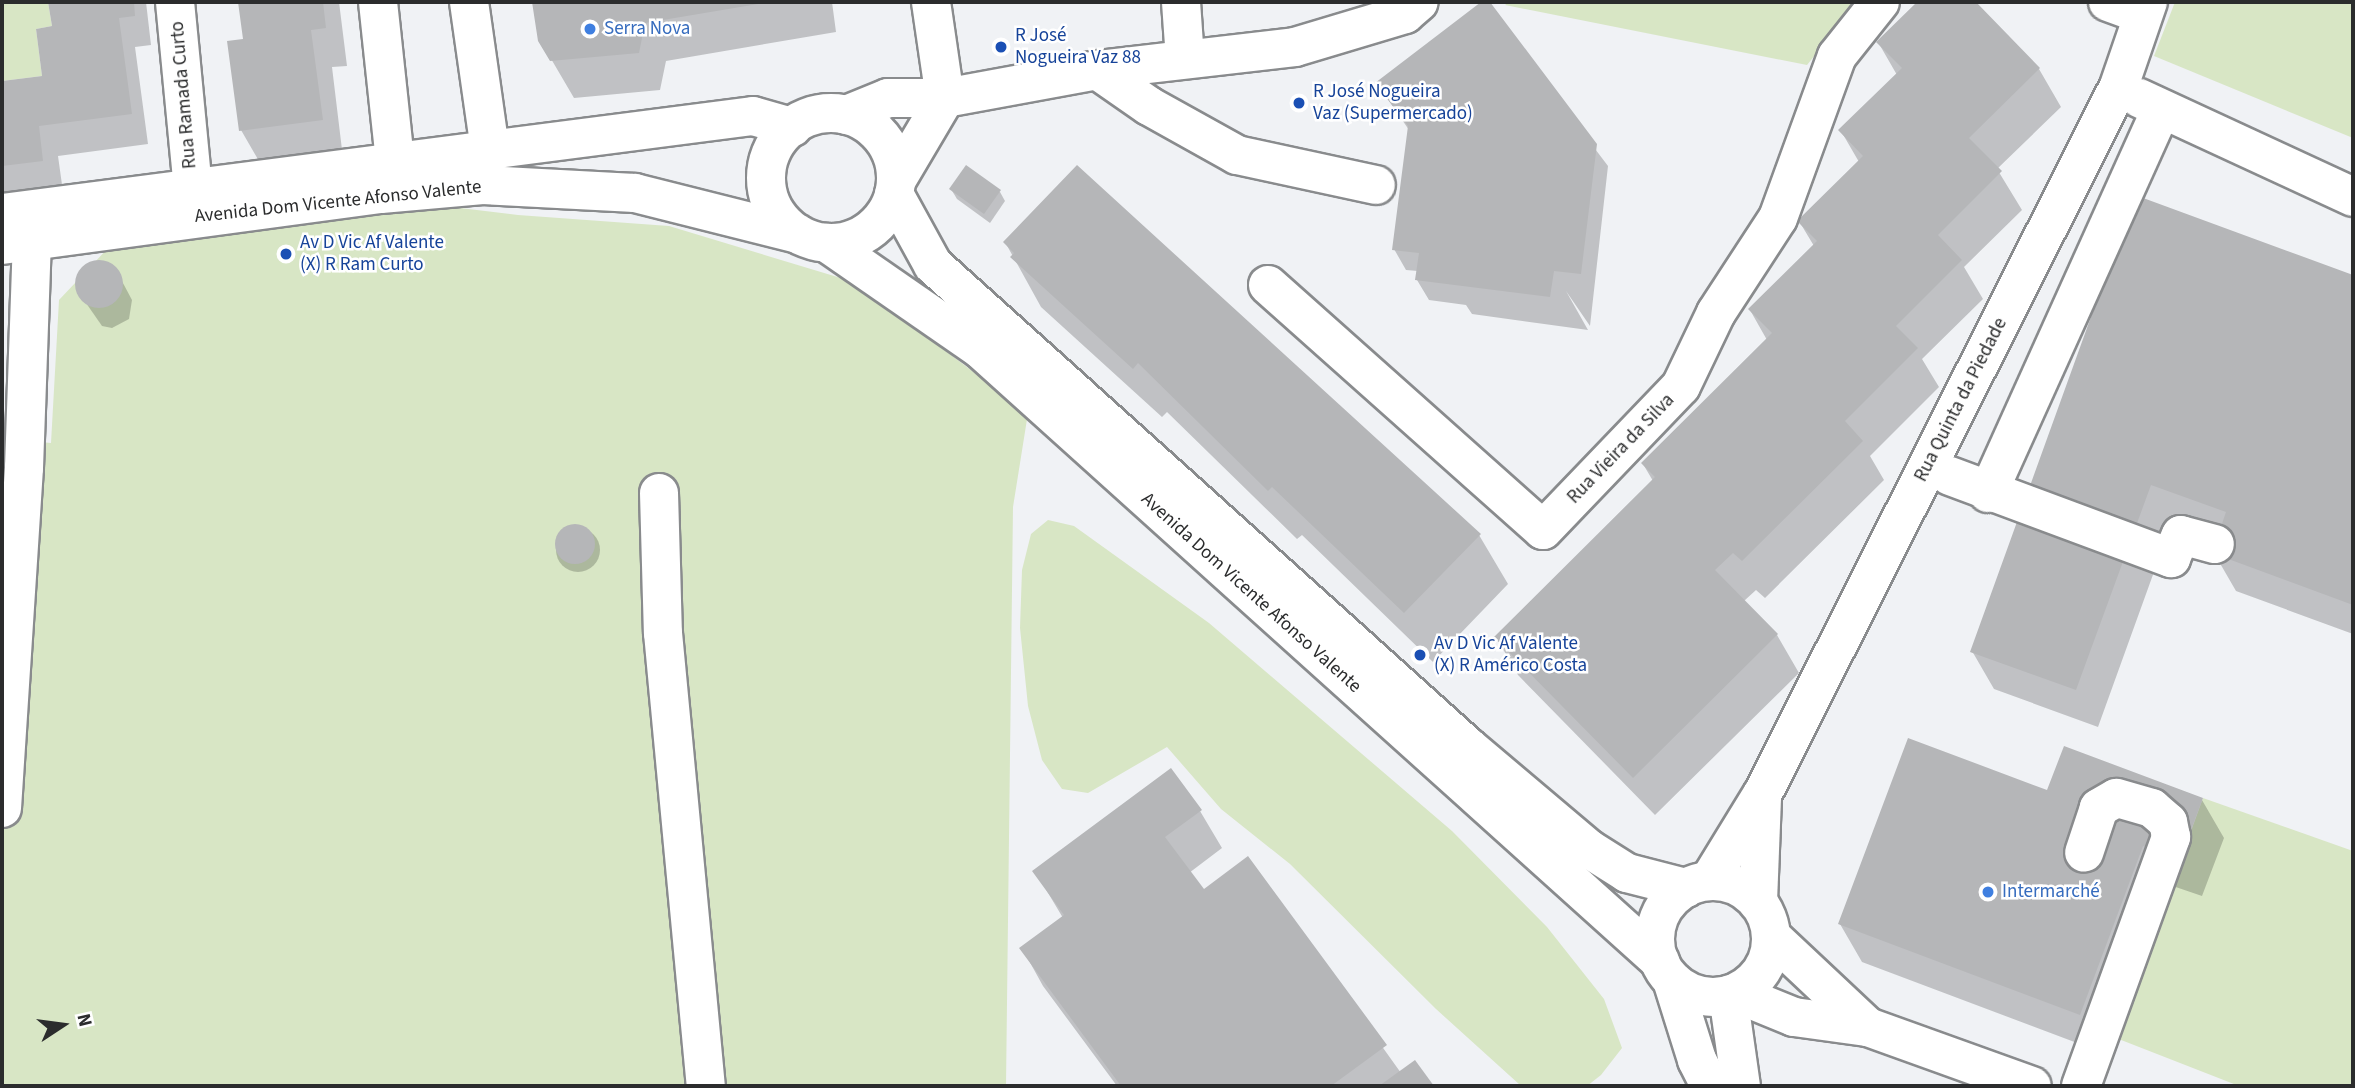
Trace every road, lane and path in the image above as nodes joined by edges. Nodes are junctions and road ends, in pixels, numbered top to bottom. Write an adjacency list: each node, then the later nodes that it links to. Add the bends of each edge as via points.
1 (175, 2): 20 (street, Rua Ramada Curto)
2 (378, 2): 18 (street)
3 (469, 2): 17 (street)
4 (931, 2): 13 (street)
5 (1181, 2): 10 (street)
6 (1419, 2): 10 (street, via 1405,14 1295,47)
7 (1880, 2): 26 (street, Rua Vieira da Silva, via 1837,57 1778,218 1716,313 1681,386 1543,530)
8 (2108, 2): 9 (street)
9 (2145, 8): 12 (street, Rua Quinta da Piedade)
10 (1185, 59): 11 (street)
11 (1097, 70): 13 (street); 19 (street, via 1237,155)
12 (2119, 86): 14 (street); 31 (street, Rua Quinta da Piedade)
13 (945, 98): 15 (street, via 888,98); 21 (street)
14 (2161, 110): 22 (street); 29 (street)
15 (846, 115): 16 (street, via 808,117); 21 (street, via 883,139 894,163)
16 (792, 127): 17 (street, Avenida Dom Vicente Afonso Valente, via 753,116); 24 (street, via 777,142 766,182 771,202)
17 (490, 149): 18 (street, Avenida Dom Vicente Afonso Valente)
18 (395, 162): 20 (street, Avenida Dom Vicente Afonso Valente)
19 (1376, 185)
20 (193, 188): 23 (street, Avenida Dom Vicente Afonso Valente)
21 (895, 188): 24 (street, via 879,223 864,234); 34 (street, Avenida Dom Vicente Afonso Valente, via 933,265 1467,746 1627,873)
22 (2353, 197)
23 (2, 213)
24 (812, 238): 25 (street, Avenida Dom Vicente Afonso Valente, via 635,193 483,185 355,197); 36 (street, Avenida Dom Vicente Afonso Valente, via 980,349)
25 (17, 242): 32 (street, via 24,468)
26 (1268, 285)
27 (1950, 476): 29 (street)
28 (659, 493): 40 (street, via 663,633)
29 (1989, 493): 30 (street, via 2171,558 2181,535)
30 (2215, 544)
31 (1763, 793): 34 (street, Rua Quinta da Piedade); 35 (street)
32 (2, 808)
33 (2084, 853): 43 (street, via 2099,808 2116,798 2152,808 2168,822 2171,837)
34 (1698, 885): 35 (street, via 1727,883); 36 (street, via 1672,898 1656,928)
35 (1764, 919): 37 (street, via 1762,970); 38 (street)
36 (1666, 971): 37 (street, via 1698,995); 41 (street)
37 (1732, 994): 38 (street, via 1794,1017); 42 (street)
38 (1868, 1027): 39 (street)
39 (2025, 1085)
40 (706, 1086)
41 (1710, 1086)
42 (1741, 1086)
43 (2081, 1086)

